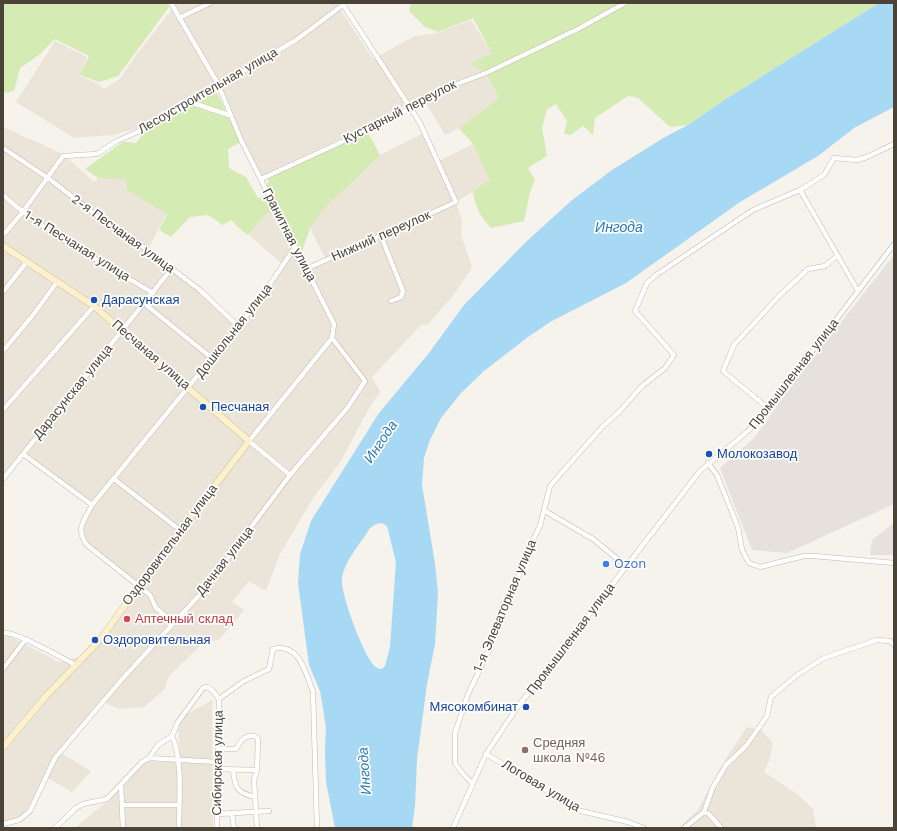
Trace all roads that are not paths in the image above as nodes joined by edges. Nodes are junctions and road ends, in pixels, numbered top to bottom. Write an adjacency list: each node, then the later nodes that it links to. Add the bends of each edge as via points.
1 (171, 3): 5 (street, Гранитная улица)
2 (210, 3): 5 (street)
3 (625, 3): 8 (street, Кустарный переулок, via 578,29 486,73 433,93)
4 (343, 4): 6 (street, Лесоустроительная улица, via 296,40); 8 (street)
5 (179, 18): 6 (street, Гранитная улица)
6 (218, 84): 7 (street, Лесоустроительная улица); 9 (street, Гранитная улица)
7 (190, 102): 9 (street); 12 (street, Лесоустроительная улица, via 97,154 63,156)
8 (410, 108): 13 (street, Кустарный переулок, via 396,117); 18 (street, Нижний переулок, via 420,123 456,202)
9 (229, 115): 13 (street, Гранитная улица)
10 (894, 144): 14 (street, via 857,160 834,158 824,175)
11 (3, 148): 12 (street, 2-я Песчаная улица)
12 (48, 178): 16 (street); 24 (street, 2-я Песчаная улица)
13 (261, 179): 21 (street, Гранитная улица)
14 (800, 190): 22 (street); 48 (street, 1-я Элеваторная улица, via 753,210 647,283 635,311 674,356 665,368 641,387 578,452 550,486)
15 (3, 195): 16 (street, 1-я Песчаная улица)
16 (22, 213): 17 (street); 29 (street, 1-я Песчаная улица)
17 (3, 235)
18 (381, 236): 25 (street, Нижний переулок); 30 (street, via 403,291 401,297)
19 (894, 244): 27 (street, Промышленная улица)
20 (3, 246): 23 (street, Песчаная улица)
21 (295, 247): 25 (street, Гранитная улица); 33 (street, Дошкольная улица, via 260,299)
22 (837, 256): 27 (street); 39 (street, via 825,266 808,269 734,345 723,371)
23 (26, 263): 26 (street, Песчаная улица); 28 (street)
24 (172, 268): 29 (street, Дарасунская улица); 33 (street, 2-я Песчаная улица)
25 (306, 269): 35 (street, Гранитная улица, via 334,324)
26 (57, 282): 32 (street, Песчаная улица); 36 (street)
27 (858, 291): 39 (street, Промышленная улица)
28 (3, 292)
29 (153, 293): 31 (street, Дарасунская улица)
30 (391, 301)
31 (145, 304): 34 (street, Дарасунская улица); 37 (street)
32 (94, 306): 34 (street, Песчаная улица); 40 (street)
33 (238, 326): 37 (street, Дошкольная улица)
34 (122, 332): 38 (street, Песчаная улица); 42 (street, Дарасунская улица)
35 (332, 338): 41 (street, Оздоровительная улица); 44 (street, Дачная улица, via 364,378 362,385 348,407)
36 (3, 351)
37 (213, 359): 38 (street, Дошкольная улица)
38 (188, 388): 41 (street, Песчаная улица); 46 (street, Дошкольная улица)
39 (769, 409): 43 (street, Промышленная улица, via 747,432)
40 (3, 410)
41 (249, 441): 44 (street, Песчаная улица); 49 (street, Оздоровительная улица)
42 (22, 454): 45 (street, Дарасунская улица); 47 (street)
43 (708, 463): 50 (street, via 717,475 738,527 742,550 749,562 760,567 814,556); 51 (street, Промышленная улица)
44 (290, 475): 53 (street, Дачная улица, via 204,590)
45 (3, 479)
46 (114, 479): 47 (street, Дошкольная улица); 49 (street)
47 (92, 505): 52 (street, Дошкольная улица, via 80,528 81,537 87,545)
48 (545, 511): 51 (street, via 593,539); 70 (street, 1-я Элеваторная улица, via 524,558 520,575 502,608 488,653 468,694 455,733 455,763)
49 (180, 530): 52 (street, Оздоровительная улица)
50 (894, 563)
51 (626, 566): 63 (street, Промышленная улица, via 505,724)
52 (138, 587): 53 (street, Дошкольная улица, via 150,595 156,608); 57 (street, Оздоровительная улица, via 99,641)
53 (173, 622): 80 (street, Дачная улица, via 55,758 30,811 19,820)
54 (3, 633): 55 (street)
55 (26, 639): 57 (street); 58 (street)
56 (894, 645): 77 (street, via 890,641 877,640 824,658 797,675 771,698 766,716 746,746 726,765 713,787)
57 (76, 665): 61 (street, Оздоровительная улица)
58 (3, 669)
59 (219, 699): 60 (street, via 212,690 202,688 178,722); 62 (street, Сибирская улица); 87 (street, via 244,681 269,669 273,649 281,646 295,652 306,671 313,692)
60 (172, 736): 64 (street, via 158,745); 65 (street)
61 (3, 747)
62 (218, 749): 66 (street, Сибирская улица); 69 (street, via 236,748 241,739 257,736)
63 (486, 754): 70 (street, Промышленная улица); 89 (street, Логовая улица, via 567,805 580,811)
64 (149, 758): 65 (street); 71 (street)
65 (178, 761): 66 (street); 74 (street)
66 (218, 762): 67 (street, Сибирская улица)
67 (217, 769): 68 (street); 78 (street, Сибирская улица)
68 (233, 770): 69 (street); 72 (street, via 234,784 240,791)
69 (257, 770): 72 (street, via 254,780)
70 (472, 783): 88 (street, Промышленная улица)
71 (121, 785): 73 (street); 81 (street, via 104,801 83,804 76,808)
72 (255, 797): 76 (street)
73 (122, 805): 74 (street); 82 (street)
74 (179, 806): 83 (street)
75 (269, 811): 76 (street)
76 (255, 812): 79 (street); 86 (street)
77 (704, 812): 90 (street); 91 (street)
78 (217, 814): 79 (street); 84 (street, Сибирская улица)
79 (232, 814): 85 (street)
80 (3, 824)
81 (55, 828)
82 (123, 828)
83 (179, 828)
84 (217, 828)
85 (234, 828)
86 (257, 828)
87 (317, 828)
88 (453, 828)
89 (644, 828)
90 (684, 828)
91 (721, 828)

